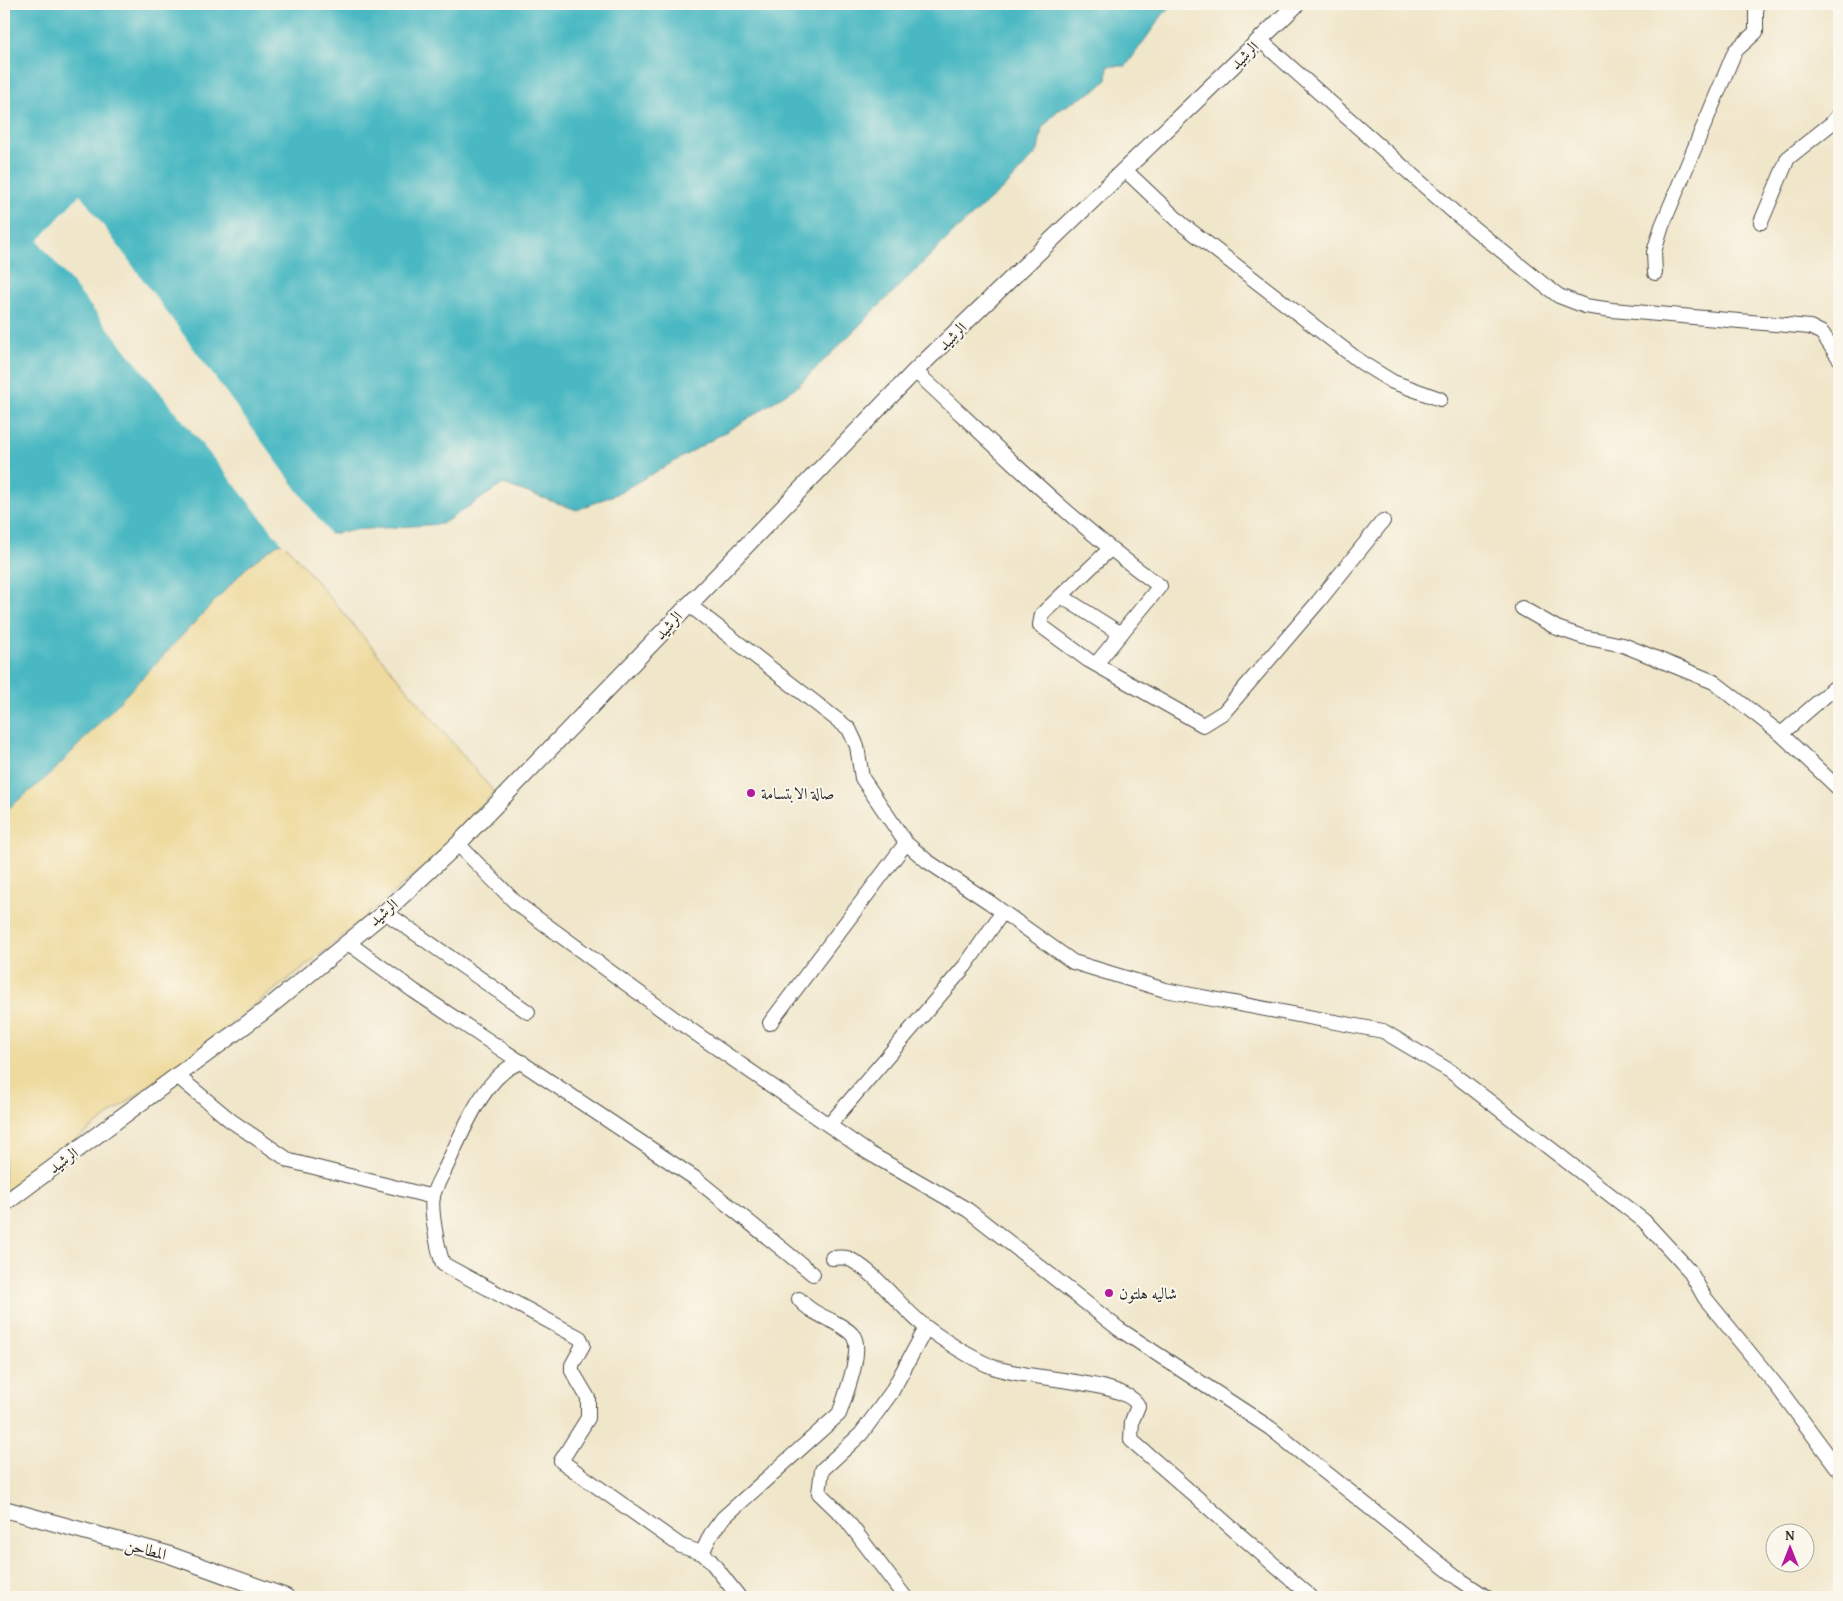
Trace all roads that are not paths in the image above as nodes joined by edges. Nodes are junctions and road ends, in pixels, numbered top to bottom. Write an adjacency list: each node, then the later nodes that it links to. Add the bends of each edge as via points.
1 (1297, 4): 3 (main road, الرشيد)
2 (1756, 4): 7 (street, via 1756,32 1735,51 1662,226 1654,252)
3 (1260, 40): 5 (main road, الرشيد); 8 (street, via 1456,214 1560,296 1585,306 1612,310 1810,327 1822,333)
4 (1839, 114): 6 (street, via 1788,158)
5 (1124, 170): 9 (main road, الرشيد); 10 (street, via 1182,224 1362,363 1393,382)
6 (1761, 222)
7 (1655, 273)
8 (1839, 358)
9 (915, 371): 12 (street); 14 (main road, الرشيد)
10 (1440, 399)
11 (1383, 521): 17 (street, via 1224,712 1203,726)
12 (1110, 549): 13 (street); 16 (street, via 1160,586)
13 (1061, 596): 16 (street); 17 (street, via 1040,616 1040,625)
14 (688, 604): 21 (main road, الرشيد); 22 (street, via 848,729 857,746 862,778)
15 (1522, 608): 19 (street, via 1557,628 1623,645 1714,682)
16 (1121, 634): 17 (street)
17 (1096, 664)
18 (1839, 684): 19 (street)
19 (1781, 734): 20 (street)
20 (1839, 789)
21 (458, 844): 23 (main road, الرشيد); 30 (street, via 516,903 672,1017)
22 (906, 844): 24 (street); 27 (street)
23 (385, 912): 25 (main road, الرشيد); 26 (street)
24 (1002, 913): 30 (street, via 965,966); 37 (street, via 1072,962 1165,990 1383,1031 1450,1070 1644,1222 1689,1270 1705,1298)
25 (346, 942): 28 (street); 29 (main road, الرشيد, via 263,1012)
26 (528, 1012)
27 (770, 1023)
28 (522, 1062): 31 (street, via 505,1069 485,1093 471,1115); 34 (street, via 696,1178)
29 (176, 1075): 31 (street, via 230,1120 290,1161); 32 (main road, الرشيد)
30 (829, 1125): 44 (street, via 893,1168 968,1210 1119,1329 1270,1428)
31 (433, 1196): 39 (street, via 437,1243 443,1264 575,1334 583,1342 572,1371 588,1398 588,1418 561,1461 682,1546)
32 (4, 1204)
33 (832, 1258): 36 (street, via 846,1258 864,1270)
34 (813, 1274)
35 (800, 1299): 39 (street, via 806,1308 837,1324 855,1340 856,1358 839,1414 723,1518)
36 (926, 1328): 42 (street, via 891,1393 861,1434 822,1470 819,1493 845,1518); 43 (street, via 989,1366 1035,1377 1092,1384 1129,1395 1138,1406 1132,1421 1131,1440)
37 (1839, 1470)
38 (4, 1509): 40 (main road, المطاحن, via 167,1554)
39 (702, 1553): 41 (street)
40 (286, 1597)
41 (738, 1597)
42 (905, 1597)
43 (1311, 1597)
44 (1486, 1597)

